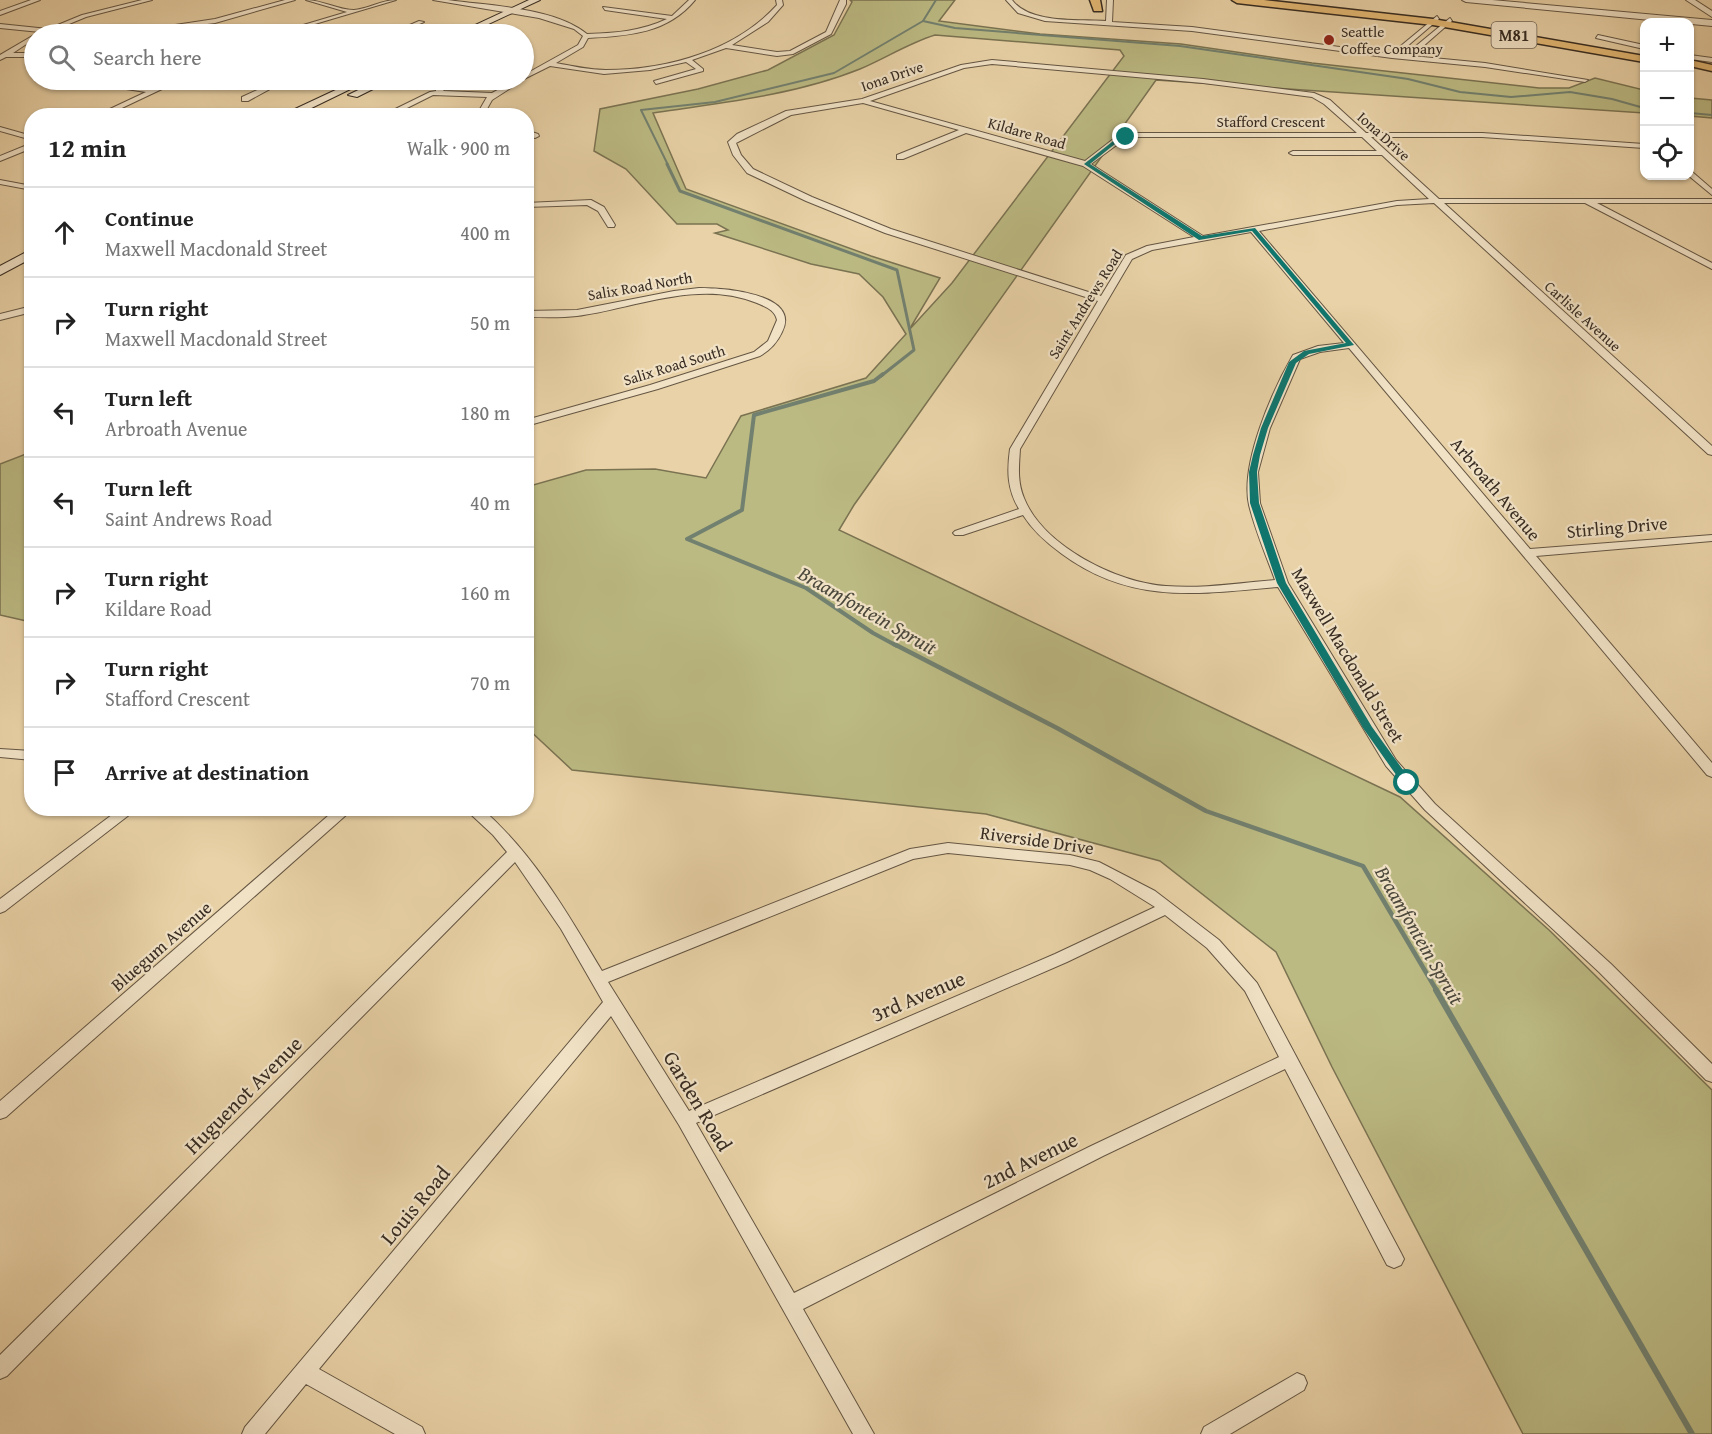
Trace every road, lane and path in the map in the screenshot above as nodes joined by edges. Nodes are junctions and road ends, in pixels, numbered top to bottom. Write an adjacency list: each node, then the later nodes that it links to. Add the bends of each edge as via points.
1 (37, 0): 23 (street)
2 (149, 0): 33 (street)
3 (292, 0): 34 (street)
4 (309, 0): 21 (street)
5 (393, 0): 21 (street)
6 (436, 0): 20 (street)
7 (536, 0): 22 (main road)
8 (692, 0): 27 (street)
9 (779, 0): 46 (street, via 780,5 769,20)
10 (843, 0): 46 (street, via 829,33 795,52 777,54)
11 (1009, 0): 29 (street, via 1015,9 1034,17)
12 (1110, 0): 30 (street)
13 (1237, 0): 26 (main road, M81)
14 (1282, 0): 31 (main road, M81)
15 (1466, 0): 32 (street)
16 (1690, 0): 24 (street)
17 (1098, 3): 29 (street)
18 (547, 4): 25 (main road)
19 (605, 8): 27 (street)
20 (492, 9): 22 (street); 37 (main road, via 494,15)
21 (354, 12): 35 (street)
22 (510, 12): 25 (street); 38 (main road)
23 (0, 13)
24 (1710, 13)
25 (524, 14): 39 (main road); 43 (street, via 568,23)
26 (1383, 16): 31 (main road, M81); 42 (main road, via 1413,24)
27 (673, 18): 43 (street, via 640,32)
28 (421, 22): 36 (street)
29 (1096, 22): 30 (street)
30 (1109, 22): 51 (street)
31 (1440, 23): 42 (street); 48 (main road, M81); 52 (street); 53 (main road, M81)
32 (1712, 23)
33 (66, 24)
34 (192, 24)
35 (311, 24)
36 (416, 24)
37 (480, 24)
38 (483, 24)
39 (503, 24)
40 (0, 26): 41 (street)
41 (24, 28)
42 (1420, 33): 51 (street)
43 (586, 36): 57 (street, via 581,46)
44 (1598, 37): 47 (street)
45 (24, 44): 50 (street)
46 (726, 46): 55 (street)
47 (1640, 46)
48 (1640, 53)
49 (24, 55): 50 (street)
50 (3, 56)
51 (1392, 56): 52 (street)
52 (1407, 57): 63 (street)
53 (1640, 58)
54 (1694, 58): 56 (street)
55 (686, 59): 57 (street, via 615,71); 64 (street, via 701,70)
56 (1712, 60)
57 (549, 64): 61 (street)
58 (1694, 64): 59 (main road)
59 (1712, 68)
60 (1694, 69): 62 (main road)
61 (534, 72)
62 (1712, 73)
63 (1585, 80)
64 (656, 82)
65 (146, 90): 70 (street)
66 (264, 90): 73 (street)
67 (342, 90): 76 (main road)
68 (365, 90): 77 (main road)
69 (502, 90): 72 (street)
70 (153, 91): 75 (street)
71 (441, 92): 72 (street); 78 (street)
72 (494, 95): 79 (street)
73 (245, 99)
74 (863, 101): 81 (street, Kildare Road); 82 (street, Iona Drive, via 963,66 1008,62 1304,92 1327,102); 108 (street, Iona Drive, via 789,112 732,142 750,171 809,199 888,231)
75 (116, 108)
76 (303, 108)
77 (326, 108)
78 (400, 108)
79 (481, 108)
80 (0, 129): 83 (street)
81 (966, 130): 88 (street); 90 (street, Kildare Road)
82 (1364, 135): 84 (street, Stafford Crescent, via 1482,135); 87 (street, Iona Drive); 90 (street, Stafford Crescent, via 1135,135 1119,139)
83 (24, 136)
84 (1640, 146)
85 (24, 148): 89 (street)
86 (1293, 153): 87 (street)
87 (1384, 153): 95 (street, Iona Drive)
88 (900, 157)
89 (0, 159)
90 (1086, 164): 101 (street, Kildare Road)
91 (1694, 177): 94 (street)
92 (0, 182): 93 (street)
93 (24, 186)
94 (1712, 193)
95 (1435, 201): 96 (street, Saint Andrews Road); 100 (street, Saint Andrews Road, via 1397,203); 114 (street, Carlisle Avenue)
96 (1587, 201): 97 (street, Saint Andrews Road); 105 (street)
97 (1712, 201)
98 (534, 205): 99 (street, via 588,202 601,209)
99 (611, 225)
100 (1253, 229): 101 (street, Saint Andrews Road); 112 (street, Arbroath Avenue)
101 (1201, 238): 108 (street, Saint Andrews Road, via 1133,254)
102 (24, 243): 103 (main road)
103 (0, 256)
104 (24, 258): 106 (main road)
105 (1712, 266)
106 (0, 271)
107 (759, 300): 110 (street, Salix Road North, via 731,293 693,291 576,313); 113 (street, Salix Road South, via 775,308 782,322 774,340 763,351)
108 (1103, 300): 115 (street, Saint Andrews Road, via 1016,449 1011,472)
109 (24, 311): 111 (street)
110 (534, 314)
111 (3, 316)
112 (1351, 345): 118 (street, Arbroath Avenue); 119 (street, Maxwell Macdonald Street, via 1318,349 1296,357 1257,455 1254,503)
113 (534, 421)
114 (1712, 452)
115 (1024, 511): 116 (street); 119 (street, Saint Andrews Road, via 1073,557 1125,582 1179,590)
116 (959, 533)
117 (1712, 538): 118 (street, Stirling Drive)
118 (1526, 553): 122 (street, Arbroath Avenue)
119 (1281, 583): 132 (street, Maxwell Macdonald Street, via 1368,728 1407,783)
120 (0, 753): 121 (street)
121 (24, 755)
122 (1712, 772)
123 (120, 816): 127 (street)
124 (338, 816): 133 (street, Bluegum Avenue)
125 (483, 816): 126 (street, Garden Road)
126 (516, 852): 129 (street, Garden Road, via 546,891); 137 (street, Huguenot Avenue)
127 (0, 907)
128 (1167, 908): 129 (street, Riverside Drive, via 1130,883 1087,864 1033,855 935,849 910,854); 131 (street, Riverside Drive, via 1234,966 1251,987); 134 (street, 3rd Avenue, via 1061,958)
129 (599, 979): 130 (street, Garden Road)
130 (612, 1003): 134 (street, Garden Road); 138 (street, Louis Road)
131 (1290, 1059): 135 (street, Riverside Drive); 136 (street, 2nd Avenue)
132 (1712, 1075)
133 (0, 1112)
134 (685, 1120): 136 (street, Garden Road)
135 (1394, 1259)
136 (791, 1305): 142 (street, Garden Road)
137 (0, 1369)
138 (304, 1372): 140 (street, Louis Road); 141 (street)
139 (1297, 1383): 143 (street)
140 (252, 1434)
141 (415, 1434)
142 (864, 1434)
143 (1211, 1434)

